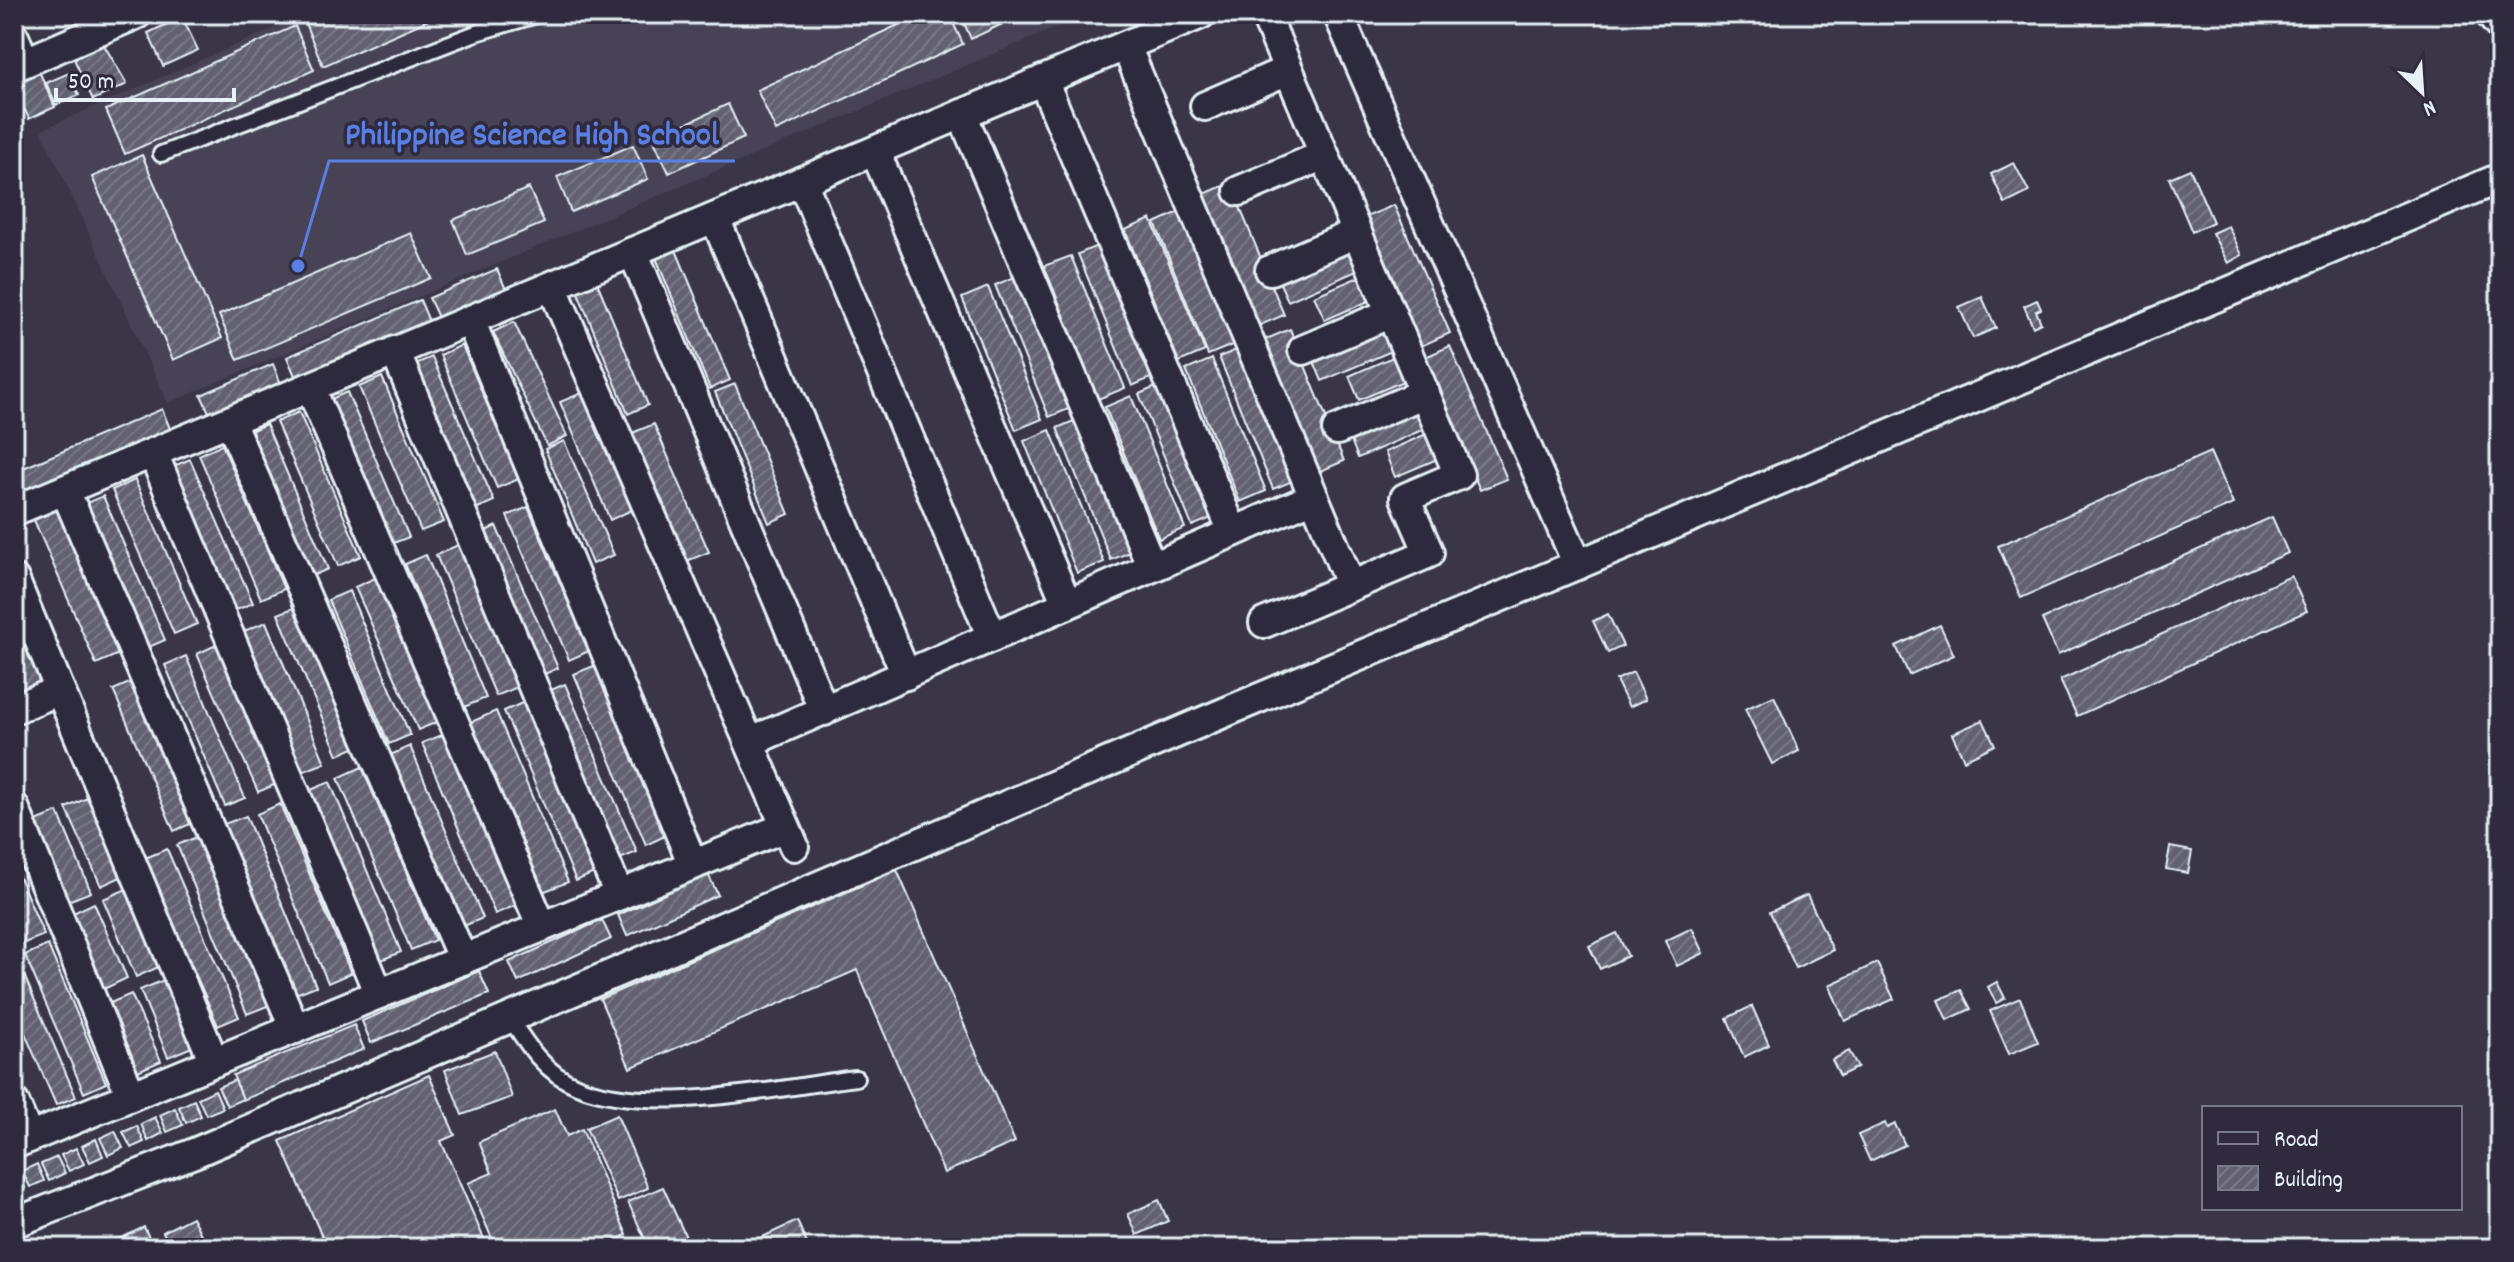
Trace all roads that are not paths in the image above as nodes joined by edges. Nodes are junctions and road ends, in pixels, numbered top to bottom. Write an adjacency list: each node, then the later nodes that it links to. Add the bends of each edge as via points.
1 (540, 14): 15 (lane, via 476,33)
2 (1201, 14): 8 (street)
3 (1265, 14): 10 (street)
4 (1338, 14): 38 (street)
5 (2490, 14): 7 (street)
6 (120, 17): 9 (street)
7 (2500, 26)
8 (1126, 46): 11 (street); 35 (street)
9 (18, 55)
10 (1288, 70): 12 (street); 16 (street)
11 (1043, 80): 13 (street); 37 (street)
12 (1205, 106)
13 (962, 114): 14 (street); 39 (street)
14 (875, 151): 18 (street); 42 (street)
15 (161, 154)
16 (1324, 155): 19 (street); 21 (street)
17 (2500, 178): 38 (street)
18 (802, 181): 20 (street); 44 (street)
19 (1239, 191)
20 (715, 218): 22 (street); 45 (street)
21 (1357, 233): 23 (street); 25 (street)
22 (633, 252): 24 (street); 48 (street)
23 (1270, 270)
24 (552, 286): 26 (street); 49 (street)
25 (1391, 313): 27 (street); 30 (street)
26 (470, 320): 28 (street); 51 (street)
27 (1303, 350)
28 (395, 351): 29 (street); 52 (street)
29 (310, 387): 31 (street); 53 (street)
30 (1425, 393): 32 (street); 41 (street, via 1459,475 1405,498 1429,553)
31 (230, 421): 33 (street); 54 (street)
32 (1337, 430)
33 (153, 453): 34 (street); 55 (street)
34 (65, 490): 36 (street); 57 (street)
35 (1314, 497): 37 (street); 41 (street)
36 (14, 511)
37 (1233, 532): 39 (street)
38 (1578, 565): 56 (street)
39 (1152, 567): 42 (street)
40 (14, 579): 46 (street)
41 (1351, 586): 43 (street)
42 (1067, 604): 44 (street)
43 (1264, 623)
44 (992, 637): 45 (street)
45 (906, 675): 48 (street)
46 (60, 690): 47 (street); 58 (street)
47 (14, 709)
48 (824, 711): 49 (street)
49 (750, 742): 51 (street, via 790,837)
50 (14, 807): 60 (street)
51 (693, 865): 52 (street)
52 (619, 895): 53 (street)
53 (542, 927): 54 (street)
54 (463, 960): 55 (street)
55 (379, 994): 57 (street)
56 (510, 1018): 59 (lane, via 528,1049 546,1066 576,1086 624,1098 680,1099); 63 (street, via 194,1153)
57 (295, 1029): 58 (street)
58 (214, 1062): 60 (street)
59 (856, 1078)
60 (131, 1096): 62 (street)
61 (14, 1102): 62 (street)
62 (22, 1141)
63 (14, 1223)

